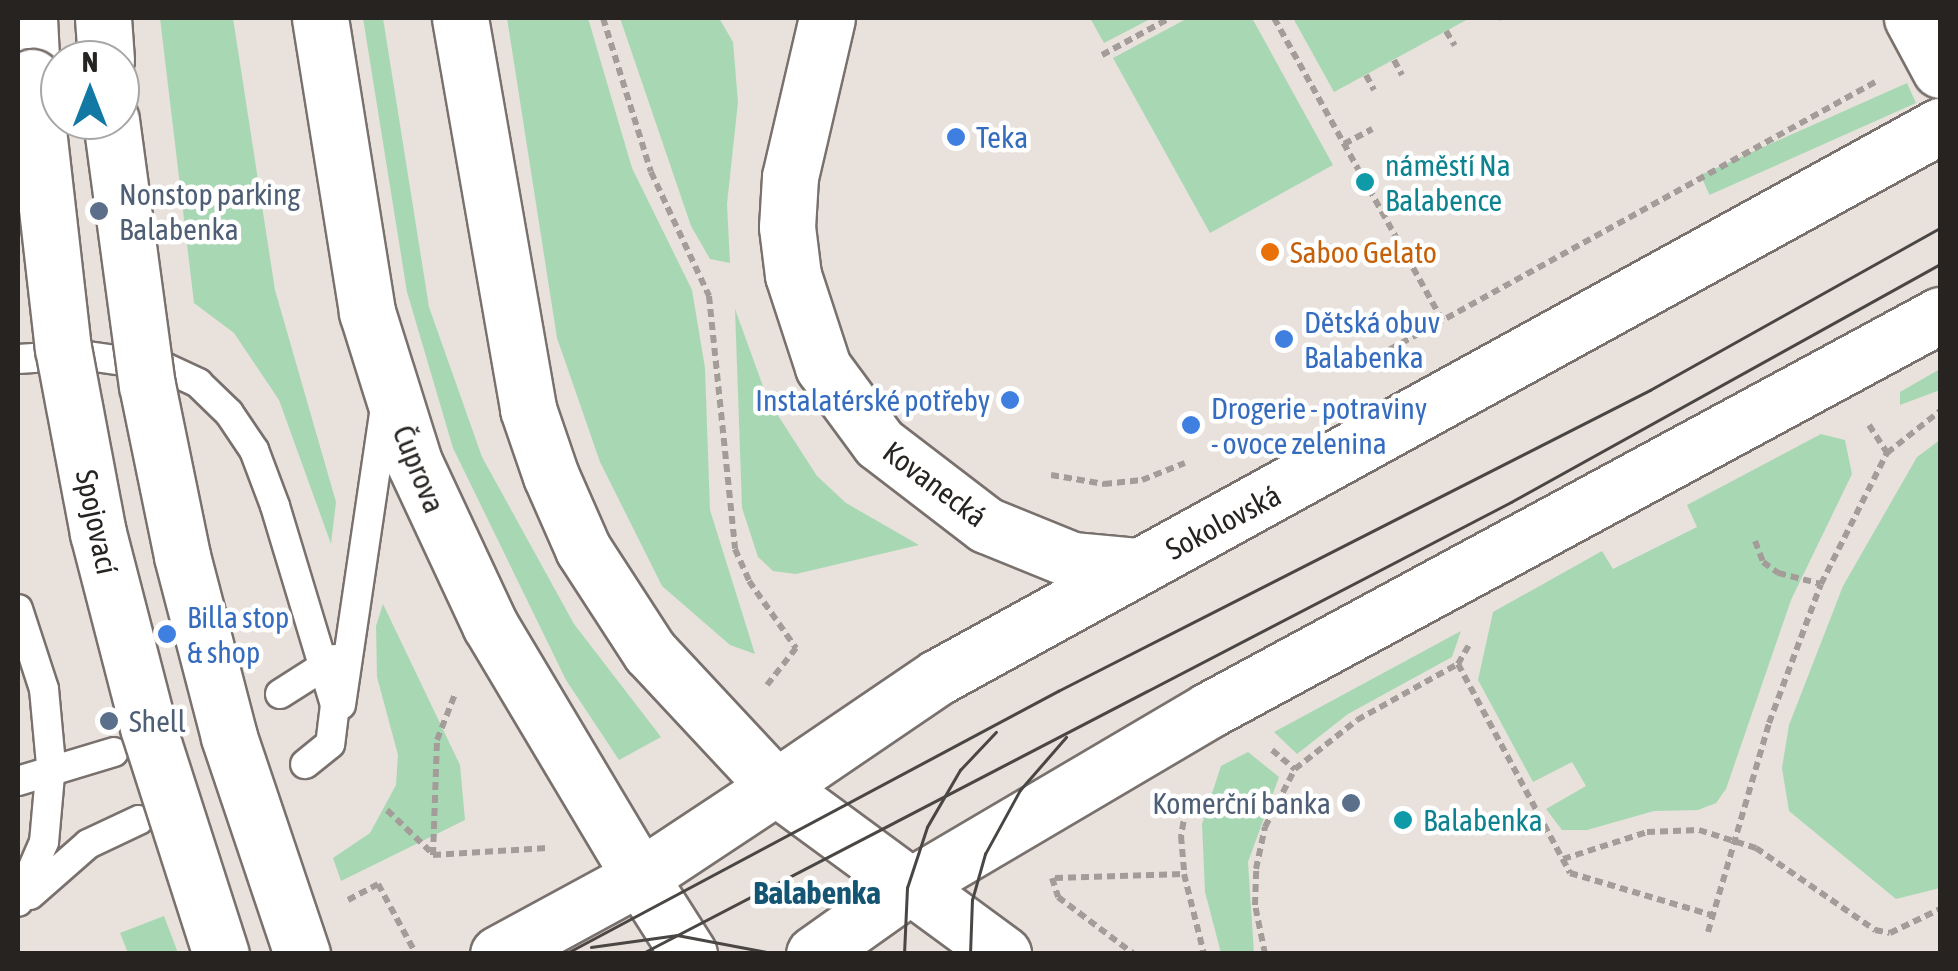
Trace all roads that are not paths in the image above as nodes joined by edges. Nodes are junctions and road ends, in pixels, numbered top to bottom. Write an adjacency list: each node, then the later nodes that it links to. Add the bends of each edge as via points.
1 (28, 18): 25 (main road, Spojovací, bridge, via 63,348 98,533 175,820)
2 (320, 18): 9 (main road, Čuprova, via 352,236)
3 (460, 18): 20 (main road, via 528,409 552,476 582,549 650,652)
4 (826, 18): 10 (main road, Kovanecká, via 790,177 788,227 793,276 823,366 879,443 986,525 1072,560)
5 (1940, 126): 10 (main road, Sokolovská)
6 (114, 140): 26 (main road, bridge, via 144,366 182,556 228,737)
7 (1940, 315): 23 (main road, via 1209,710)
8 (18, 359): 13 (lane, via 81,355 164,366 198,383 229,413 270,492)
9 (388, 387): 11 (lane); 22 (main road, Čuprova, via 414,462 485,616)
10 (1137, 566): 20 (main road, Sokolovská, via 938,677)
11 (353, 601): 13 (lane, via 345,640); 15 (lane)
12 (18, 610): 18 (lane, via 44,688)
13 (325, 670): 14 (lane); 15 (lane)
14 (280, 694)
15 (336, 731): 17 (lane)
16 (114, 752): 18 (lane)
17 (305, 764)
18 (51, 775): 19 (lane); 24 (lane, via 44,842)
19 (18, 781)
20 (776, 787): 22 (main road, Sokolovská); 23 (main road)
21 (139, 820): 24 (lane, via 88,844)
22 (640, 877): 27 (main road); 28 (main road, Čuprova)
23 (907, 888): 29 (main road); 30 (main road)
24 (18, 904)
25 (221, 954)
26 (302, 954)
27 (498, 954)
28 (689, 954)
29 (814, 954)
30 (1003, 954)

